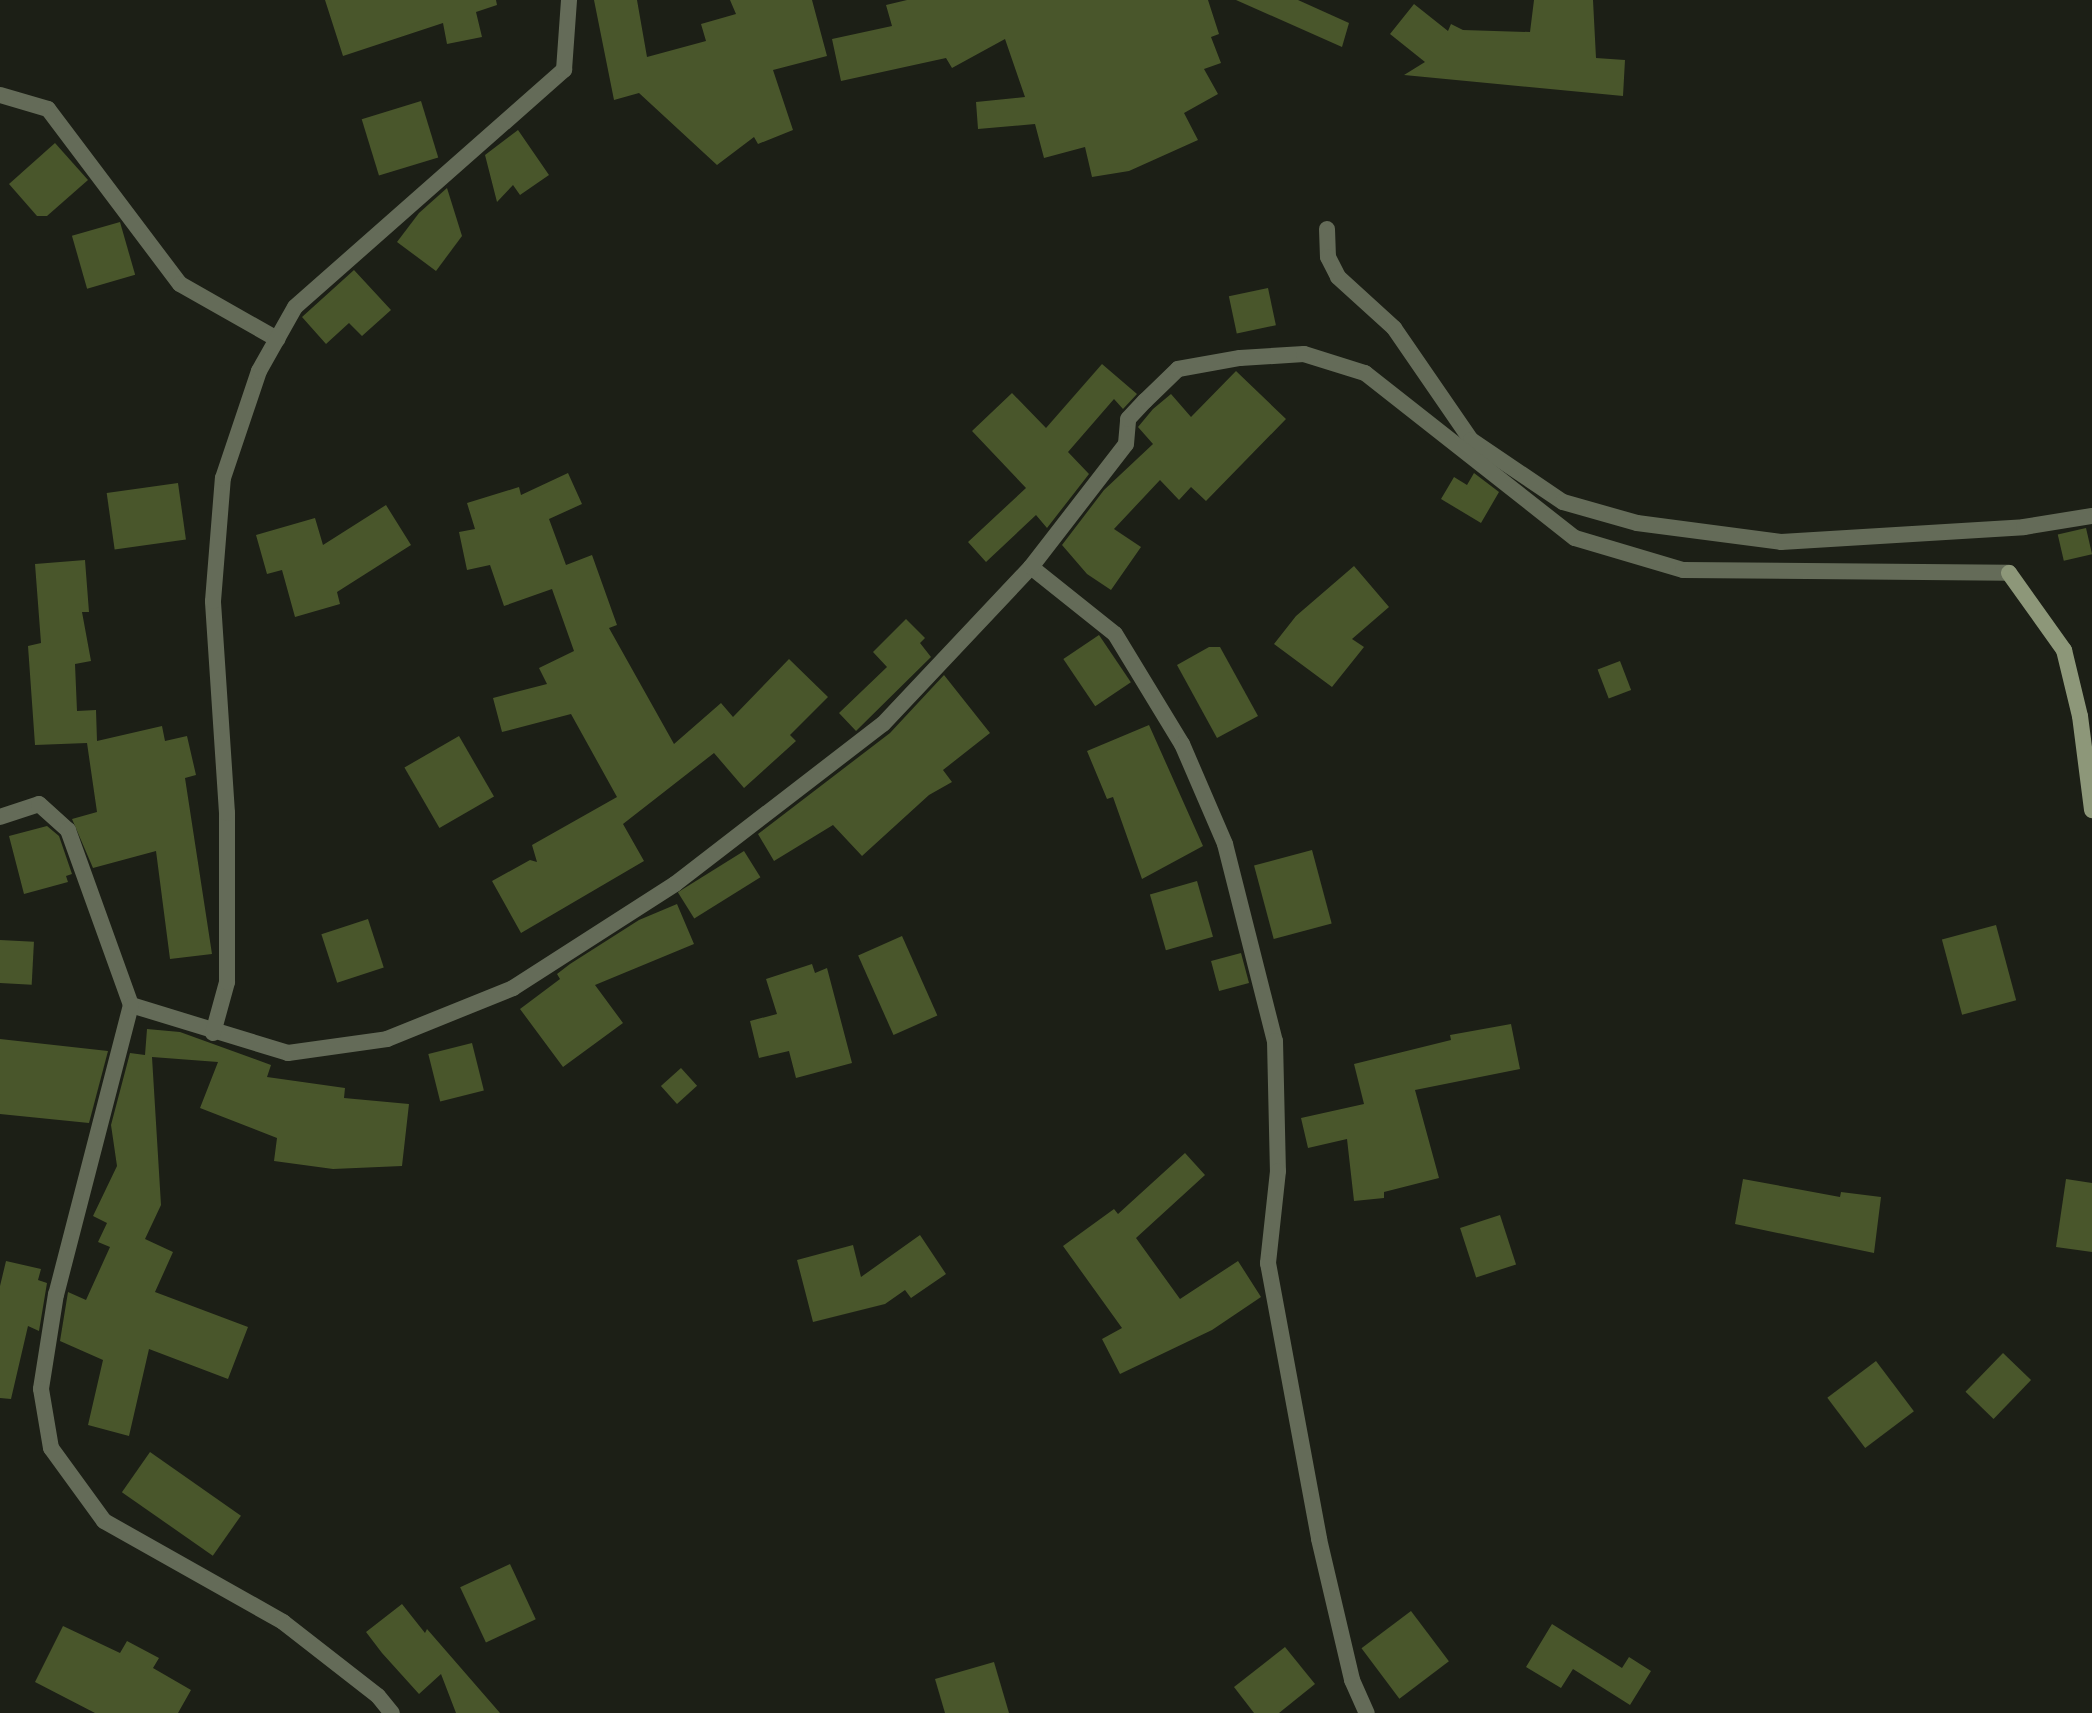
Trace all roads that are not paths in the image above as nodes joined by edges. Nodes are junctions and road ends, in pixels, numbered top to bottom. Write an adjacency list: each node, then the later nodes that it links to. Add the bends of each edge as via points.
1 (569, 0): 4 (street, via 564,70 295,307)
2 (0, 95): 4 (street, via 48,109 180,284)
3 (1327, 229): 5 (street, via 1328,257 1338,277 1394,328 1471,440 1563,502 1637,523 1781,542 2024,527)
4 (277, 339): 10 (street, via 259,371 222,493 213,601 227,813 227,982)
5 (2092, 516)
6 (1031, 567): 7 (street, via 1126,444 1128,419 1178,369 1304,354 1365,373 1575,538 1683,570 2009,573 2064,650 2080,716); 10 (street, via 883,724 675,884 513,988 387,1039 288,1053); 12 (street, via 1115,634 1182,744 1225,844 1275,1041 1278,1171 1268,1263 1319,1539 1352,1680)
7 (2092, 810)
8 (0, 817): 9 (street, via 39,804 68,830)
9 (131, 1005): 10 (street); 11 (street, via 56,1294 41,1389 51,1448 104,1521 283,1622 378,1696)
10 (213, 1033)
11 (392, 1713)
12 (1367, 1713)

